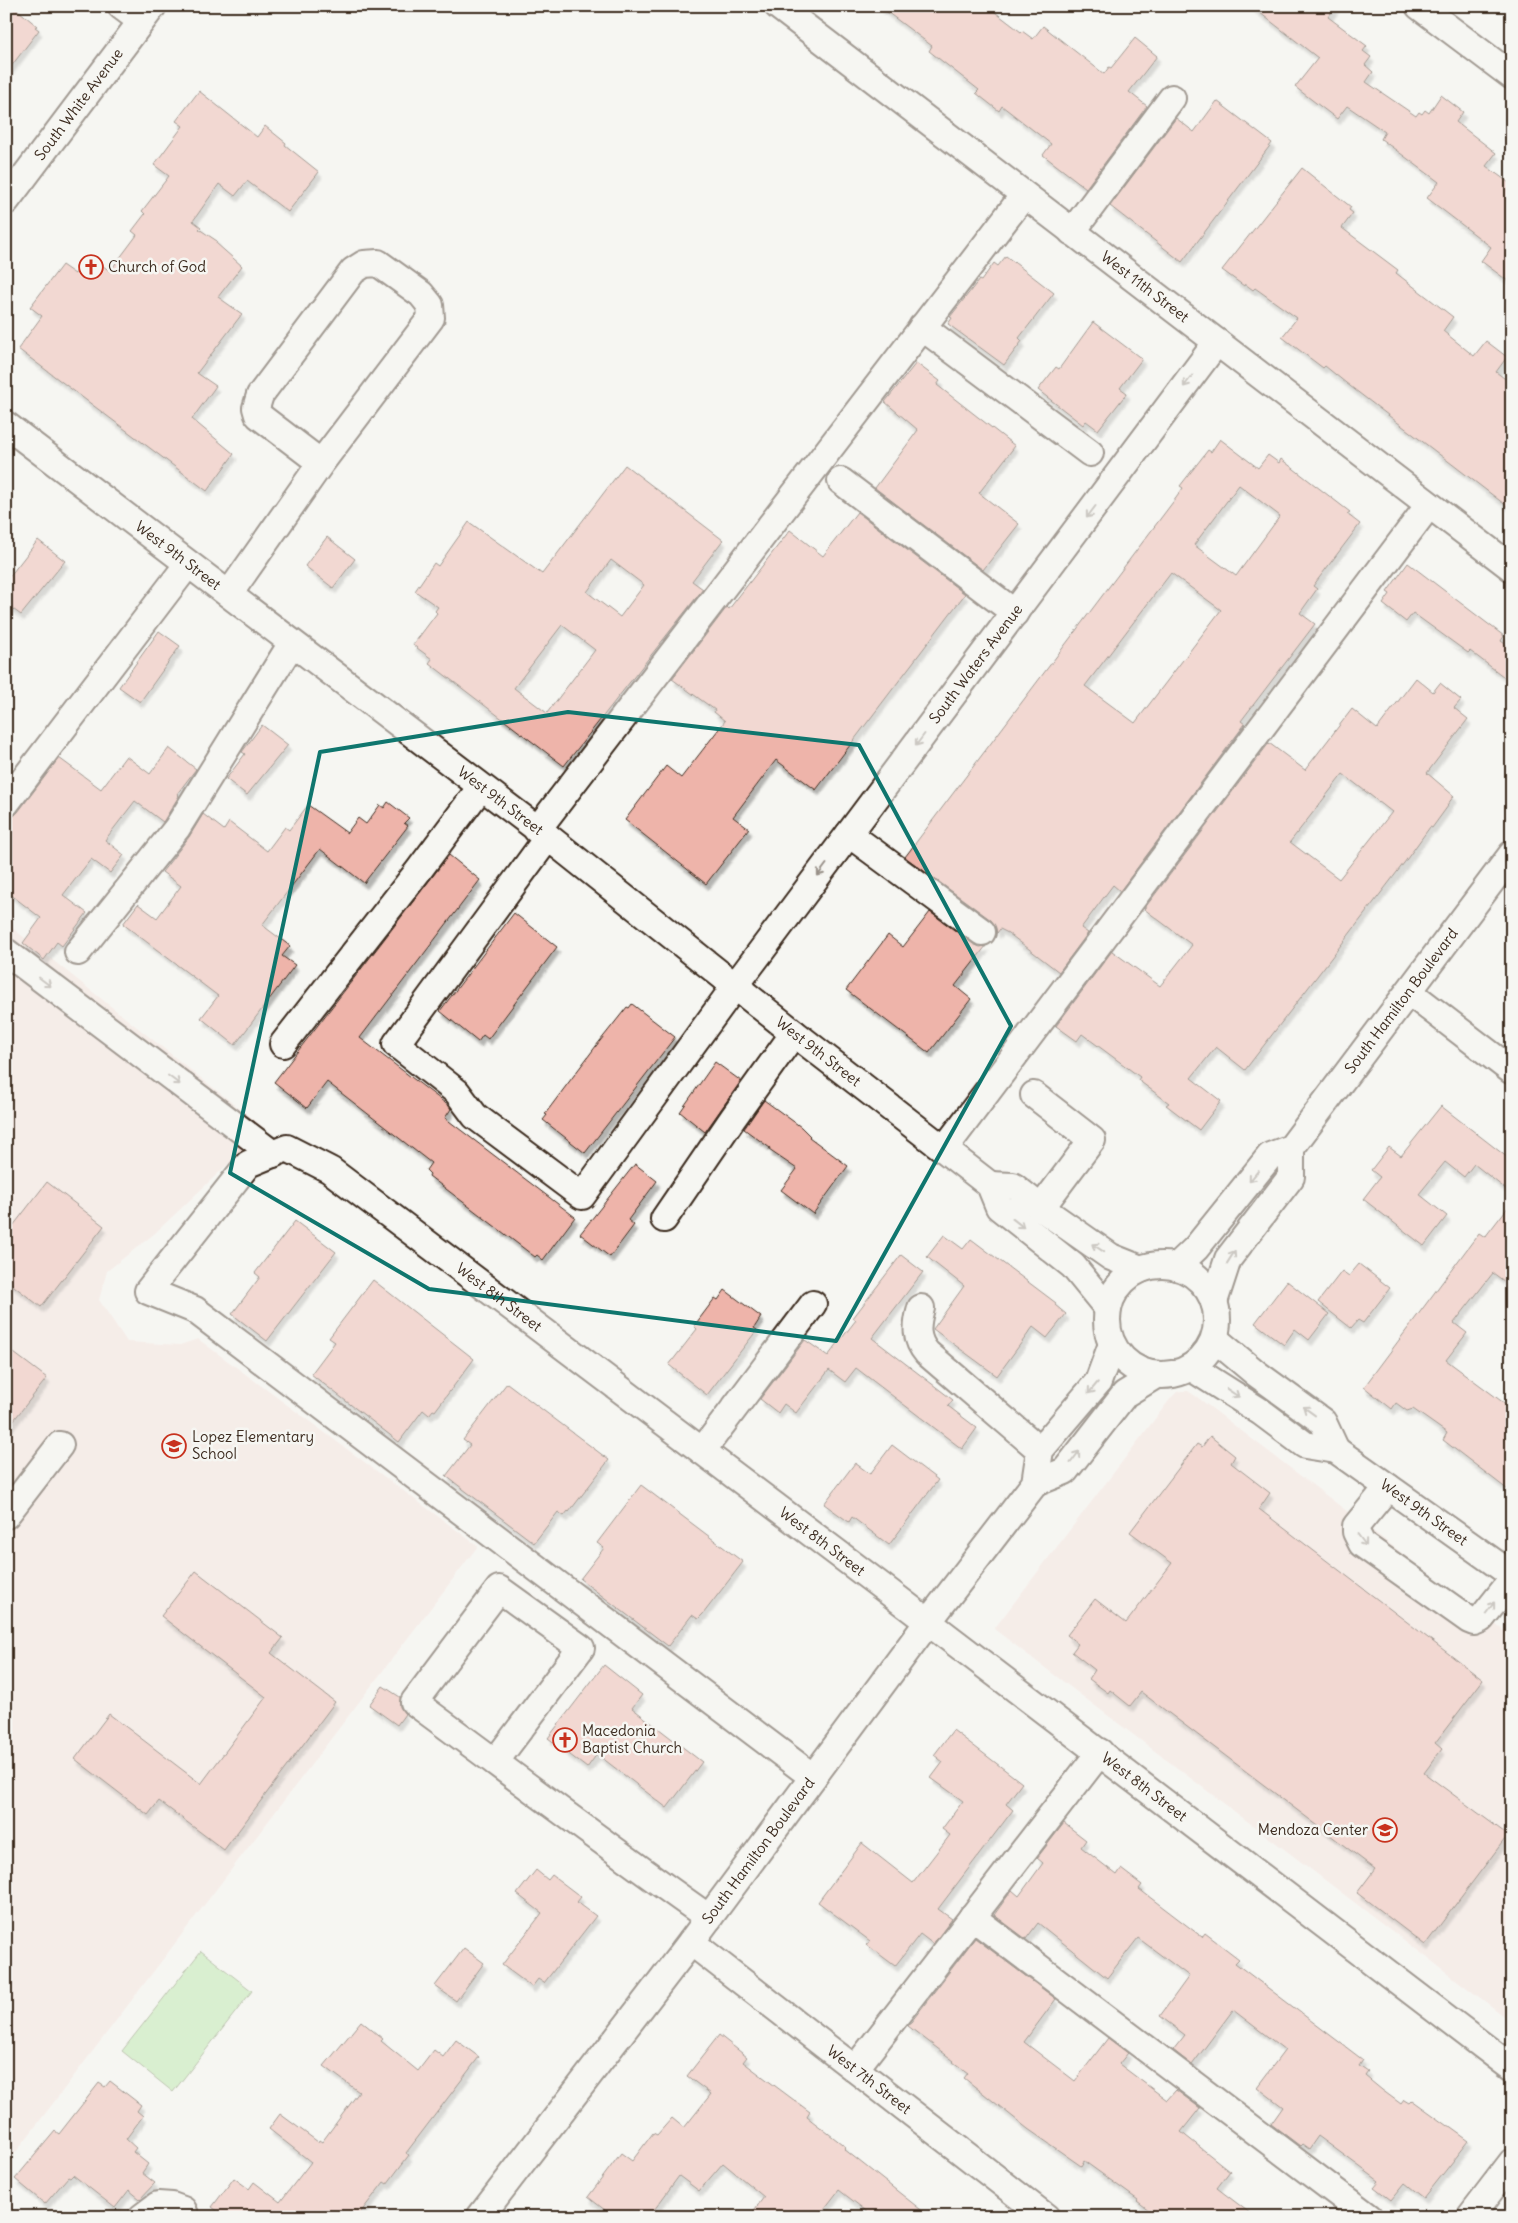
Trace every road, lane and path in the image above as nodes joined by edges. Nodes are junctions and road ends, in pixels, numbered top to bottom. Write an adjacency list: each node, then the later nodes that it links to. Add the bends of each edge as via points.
1 (778, 6): 7 (street, West 11th Street)
2 (1419, 6): 4 (street)
3 (138, 11): 6 (street, South White Avenue)
4 (1512, 76)
5 (1172, 98): 8 (street)
6 (10, 189)
7 (1024, 194): 8 (street, West 11th Street); 9 (street)
8 (1072, 232): 10 (street, West 11th Street)
9 (922, 327): 12 (street); 23 (street)
10 (1217, 342): 15 (street, West 11th Street); 19 (street, South Waters Avenue, one-way to 19)
11 (6, 425): 16 (street, West 9th Street)
12 (1090, 453)
13 (321, 463): 13 (street, via 432,318 430,305 421,294 378,263 364,264 353,271 260,395 256,408 258,416); 18 (street)
14 (841, 481): 19 (street)
15 (1429, 505): 17 (street, West 11th Street); 35 (street)
16 (188, 564): 18 (street, West 9th Street); 22 (street)
17 (1512, 568)
18 (229, 594): 20 (street, West 9th Street)
19 (1015, 613): 24 (street, South Waters Avenue, one-way to 24)
20 (292, 643): 21 (street, West 9th Street); 28 (street, via 177,828)
21 (481, 787): 23 (street, West 9th Street); 32 (street)
22 (6, 803)
23 (542, 833): 29 (street, West 9th Street); 29 (street, South Waters Avenue, via 396,1044 457,1092 475,1116 582,1196)
24 (849, 834): 26 (street); 29 (street, South Waters Avenue, one-way to 29)
25 (1512, 854): 30 (street, South Hamilton Boulevard)
26 (982, 932)
27 (6, 952): 37 (street, one-way to 37)
28 (78, 952)
29 (735, 986): 31 (street, West 9th Street)
30 (1409, 992): 33 (street); 36 (street, South Hamilton Boulevard)
31 (794, 1033): 35 (street, West 9th Street); 40 (street)
32 (283, 1044)
33 (1512, 1071)
34 (1034, 1094): 39 (street, via 1092,1140)
35 (945, 1148): 38 (street, West 9th Street)
36 (1291, 1148): 41 (street, South Hamilton Boulevard, one-way to 41, via 1270,1156 1196,1248); 43 (street, one-way to 36, via 1228,1259 1291,1176)
37 (273, 1154): 54 (street, West 8th Street, via 287,1148 330,1170); 63 (street, West 8th Street, via 248,1164 148,1291 195,1310)
38 (990, 1185): 39 (street, via 1013,1186); 46 (street, West 9th Street, one-way to 46, via 999,1208 1073,1266)
39 (1040, 1208): 42 (street, one-way to 39, via 1112,1257)
40 (664, 1219)
41 (1176, 1267): 42 (street, via 1158,1265); 43 (street, via 1193,1274 1206,1287)
42 (1141, 1269): 46 (street, via 1114,1292)
43 (1214, 1302): 47 (street, via 1218,1320)
44 (814, 1304): 54 (street)
45 (921, 1308): 52 (street, via 918,1340 927,1353)
46 (1108, 1309): 48 (street, via 1107,1327)
47 (1215, 1339): 49 (street, via 1206,1355); 53 (street, West 9th Street, one-way to 47, via 1323,1422)
48 (1112, 1344): 50 (street, via 1123,1359 1138,1370); 52 (street, one-way to 52, via 1098,1382)
49 (1192, 1368): 50 (street); 53 (street, West 9th Street, one-way to 53, via 1261,1412 1304,1446)
50 (1156, 1375): 55 (street, South Hamilton Boulevard, one-way to 50, via 1065,1470 1125,1394)
51 (60, 1445): 57 (street)
52 (1040, 1450): 55 (street, South Hamilton Boulevard)
53 (1336, 1450): 56 (street, West 9th Street)
54 (702, 1451): 60 (street, West 8th Street)
55 (1035, 1483): 60 (street, South Hamilton Boulevard)
56 (1388, 1487): 58 (street, West 9th Street); 59 (street, one-way to 59, via 1356,1526 1362,1544 1474,1622 1481,1620)
57 (6, 1515)
58 (1512, 1575)
59 (1512, 1580)
60 (928, 1622): 61 (street, West 8th Street); 63 (street, South Hamilton Boulevard)
61 (1100, 1752): 64 (street); 67 (street, West 8th Street)
62 (495, 1762): 62 (street, via 414,1702 499,1589 581,1648); 65 (street)
63 (813, 1777): 65 (street, South Hamilton Boulevard)
64 (972, 1917): 68 (street); 74 (street)
65 (709, 1918): 66 (street, South Hamilton Boulevard)
66 (691, 1942): 68 (street, West 7th Street); 72 (street, South Hamilton Boulevard)
67 (1512, 2068)
68 (855, 2069): 73 (street, West 7th Street)
69 (1512, 2162): 75 (street)
70 (142, 2217): 71 (street, via 158,2205 183,2210)
71 (186, 2217)
72 (480, 2217)
73 (1046, 2217)
74 (1369, 2217)
75 (1470, 2217)

